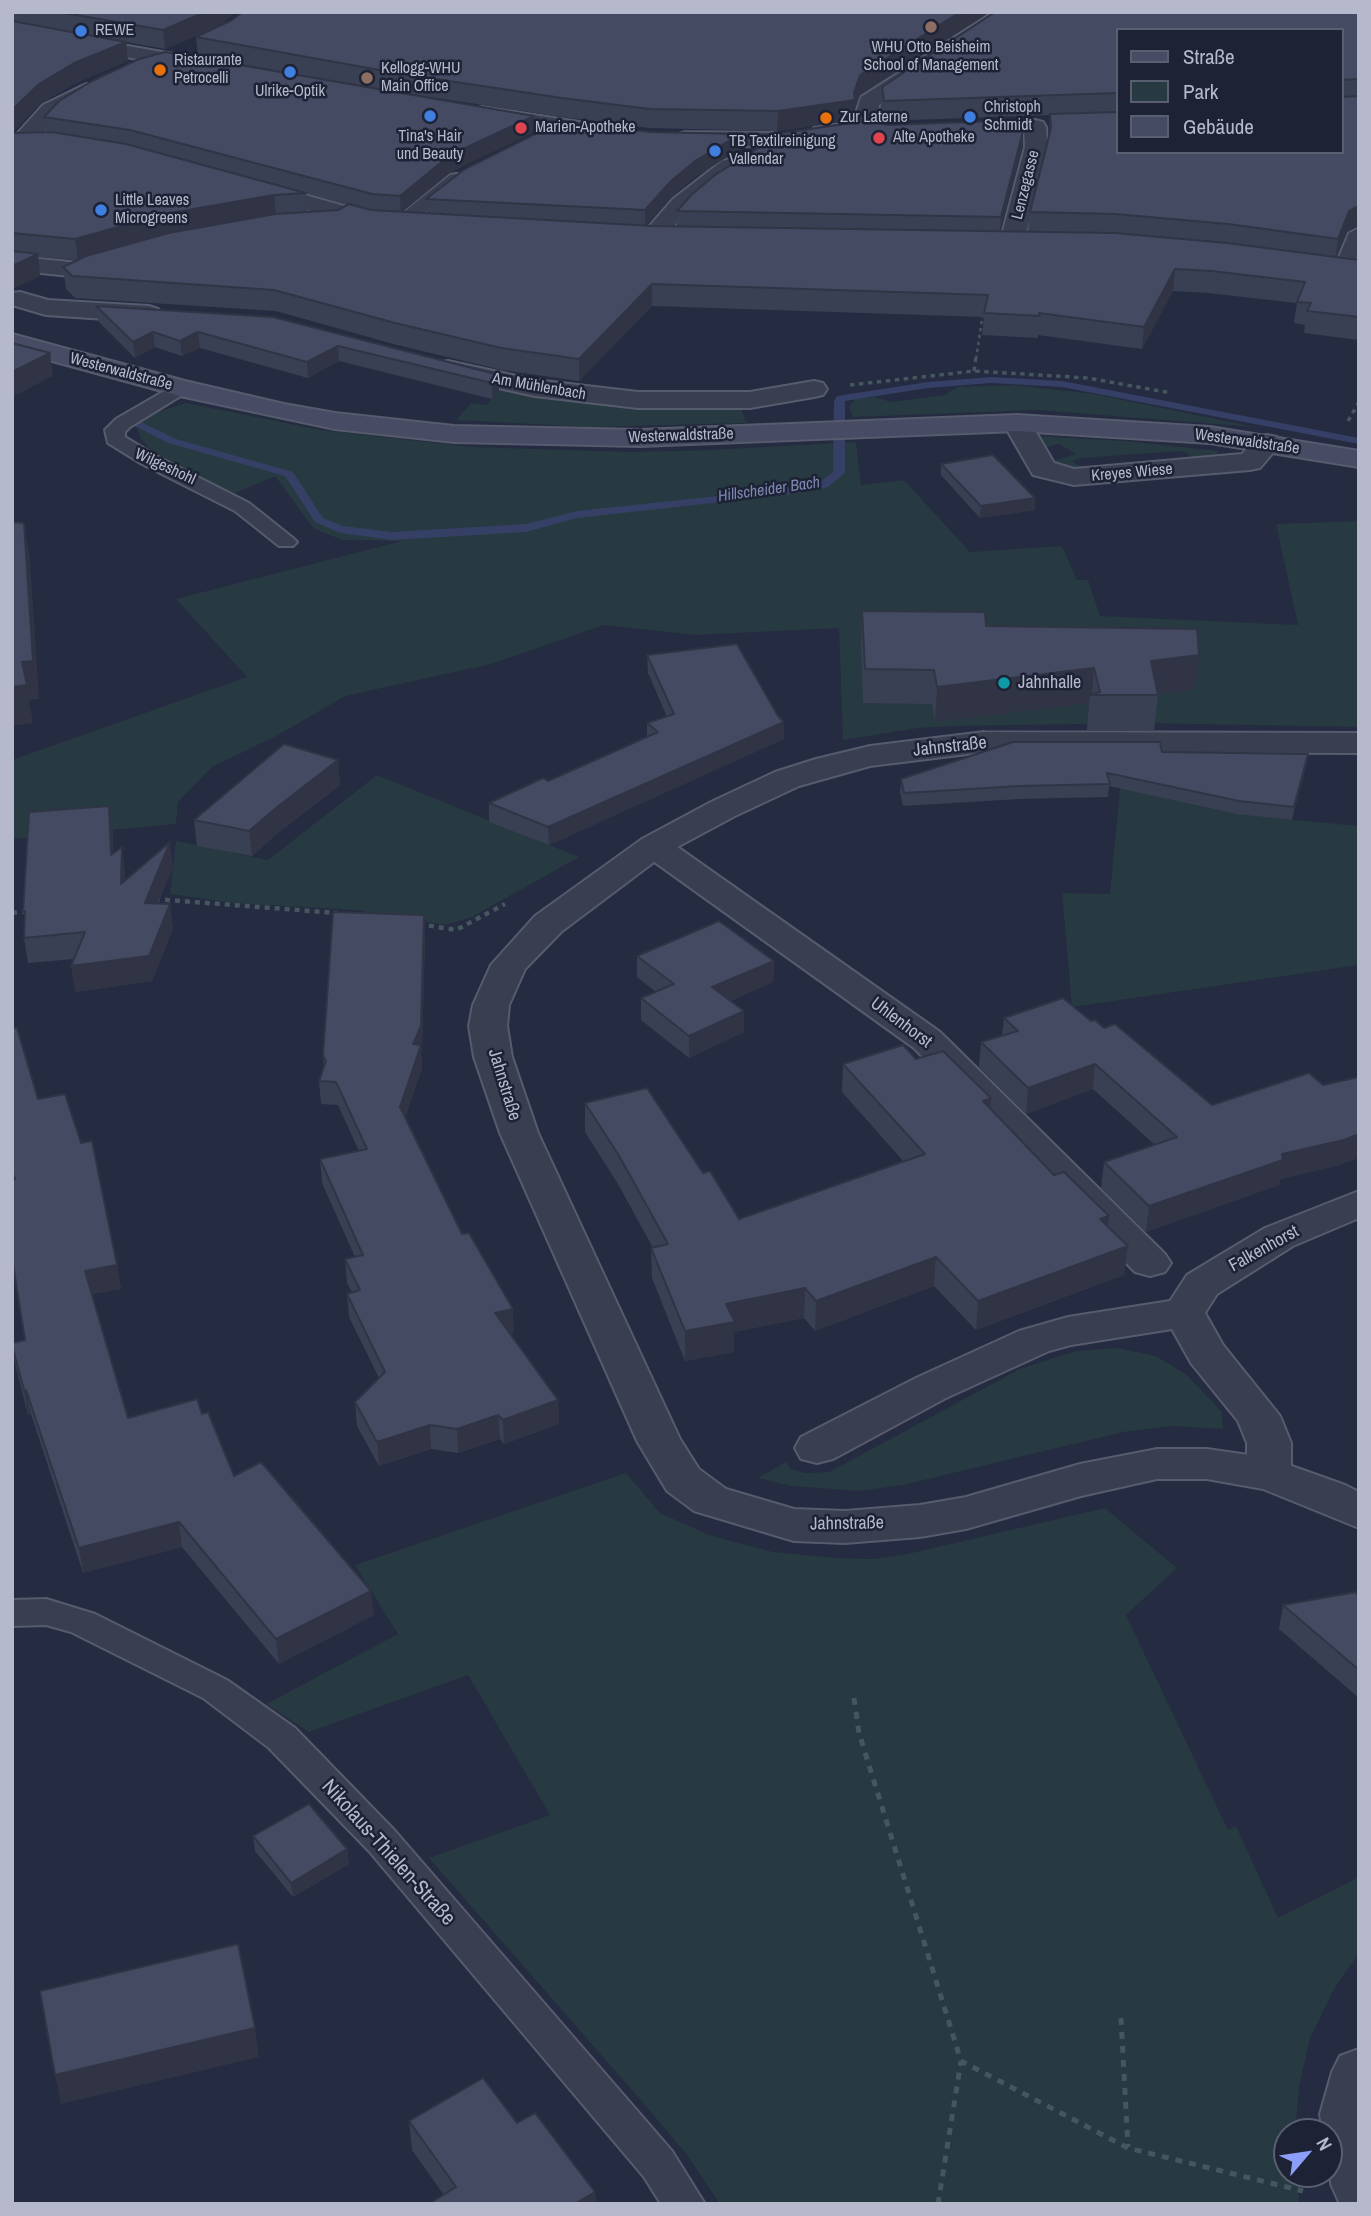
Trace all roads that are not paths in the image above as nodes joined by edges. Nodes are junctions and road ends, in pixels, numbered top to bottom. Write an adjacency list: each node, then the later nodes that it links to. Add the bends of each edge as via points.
1 (1008, 12): 13 (street, via 869,102 867,113 877,129)
2 (202, 44): 3 (street)
3 (166, 59): 4 (street); 14 (street, via 117,64 51,110)
4 (221, 69)
5 (466, 112): 7 (street)
6 (1062, 125): 8 (street)
7 (562, 127): 10 (street); 12 (lane)
8 (1035, 127): 9 (street); 26 (street, Lenzegasse, via 1036,148 1003,242)
9 (1008, 128)
10 (625, 135)
11 (664, 138): 13 (street)
12 (538, 139)
13 (775, 140): 24 (street, via 705,184)
14 (18, 142): 15 (street)
15 (55, 142)
16 (469, 172): 20 (lane, via 411,215)
17 (231, 182): 18 (street)
18 (372, 221): 19 (street); 20 (street)
19 (302, 223)
20 (409, 224): 21 (street)
21 (437, 226)
22 (1358, 233): 29 (lane)
23 (626, 236): 24 (street)
24 (652, 237): 25 (street)
25 (680, 238)
26 (1037, 243)
27 (12, 263): 30 (street, via 90,267)
28 (1316, 267): 29 (street)
29 (1351, 272)
30 (16, 300): 31 (street, via 46,307)
31 (172, 315)
32 (12, 342): 34 (main road, Westerwaldstraße)
33 (427, 363): 35 (street, Am Mühlenbach, via 535,388 638,400 750,400)
34 (180, 388): 36 (main road, Westerwaldstraße, via 335,421 454,434 640,438); 39 (lane, Wilgeshohl, via 123,423 115,430 115,439 242,507)
35 (814, 389)
36 (1017, 423): 37 (main road, Westerwaldstraße, via 1146,429); 37 (street, Kreyes Wiese, via 1043,469 1074,477 1250,462)
37 (1267, 443): 38 (main road, Westerwaldstraße)
38 (1359, 458)
39 (286, 542)
40 (1359, 743): 41 (street, Jahnstraße, via 1025,741 870,756 787,779)
41 (654, 846): 43 (street, Uhlenhorst, via 927,1040); 46 (street, Jahnstraße, via 548,924 509,965 491,1005 488,1026 493,1057 519,1133 659,1441 683,1480 710,1500 751,1514 794,1525 845,1527 966,1513 1080,1480 1157,1464 1207,1464)
42 (1359, 1203): 44 (street, Falkenhorst, via 1279,1237 1202,1285)
43 (1150, 1263)
44 (1184, 1313): 45 (street, via 1068,1331 1034,1341); 46 (street, via 1206,1353 1258,1416 1269,1443)
45 (817, 1448)
46 (1269, 1474): 47 (street, Jahnstraße)
47 (1359, 1512)
48 (12, 1613): 51 (lane, Nikolaus-Thielen-Straße, via 46,1612 83,1623 215,1689 282,1738 382,1841 658,2164)
49 (1359, 2072): 50 (street)
50 (1337, 2189)
51 (684, 2204)

